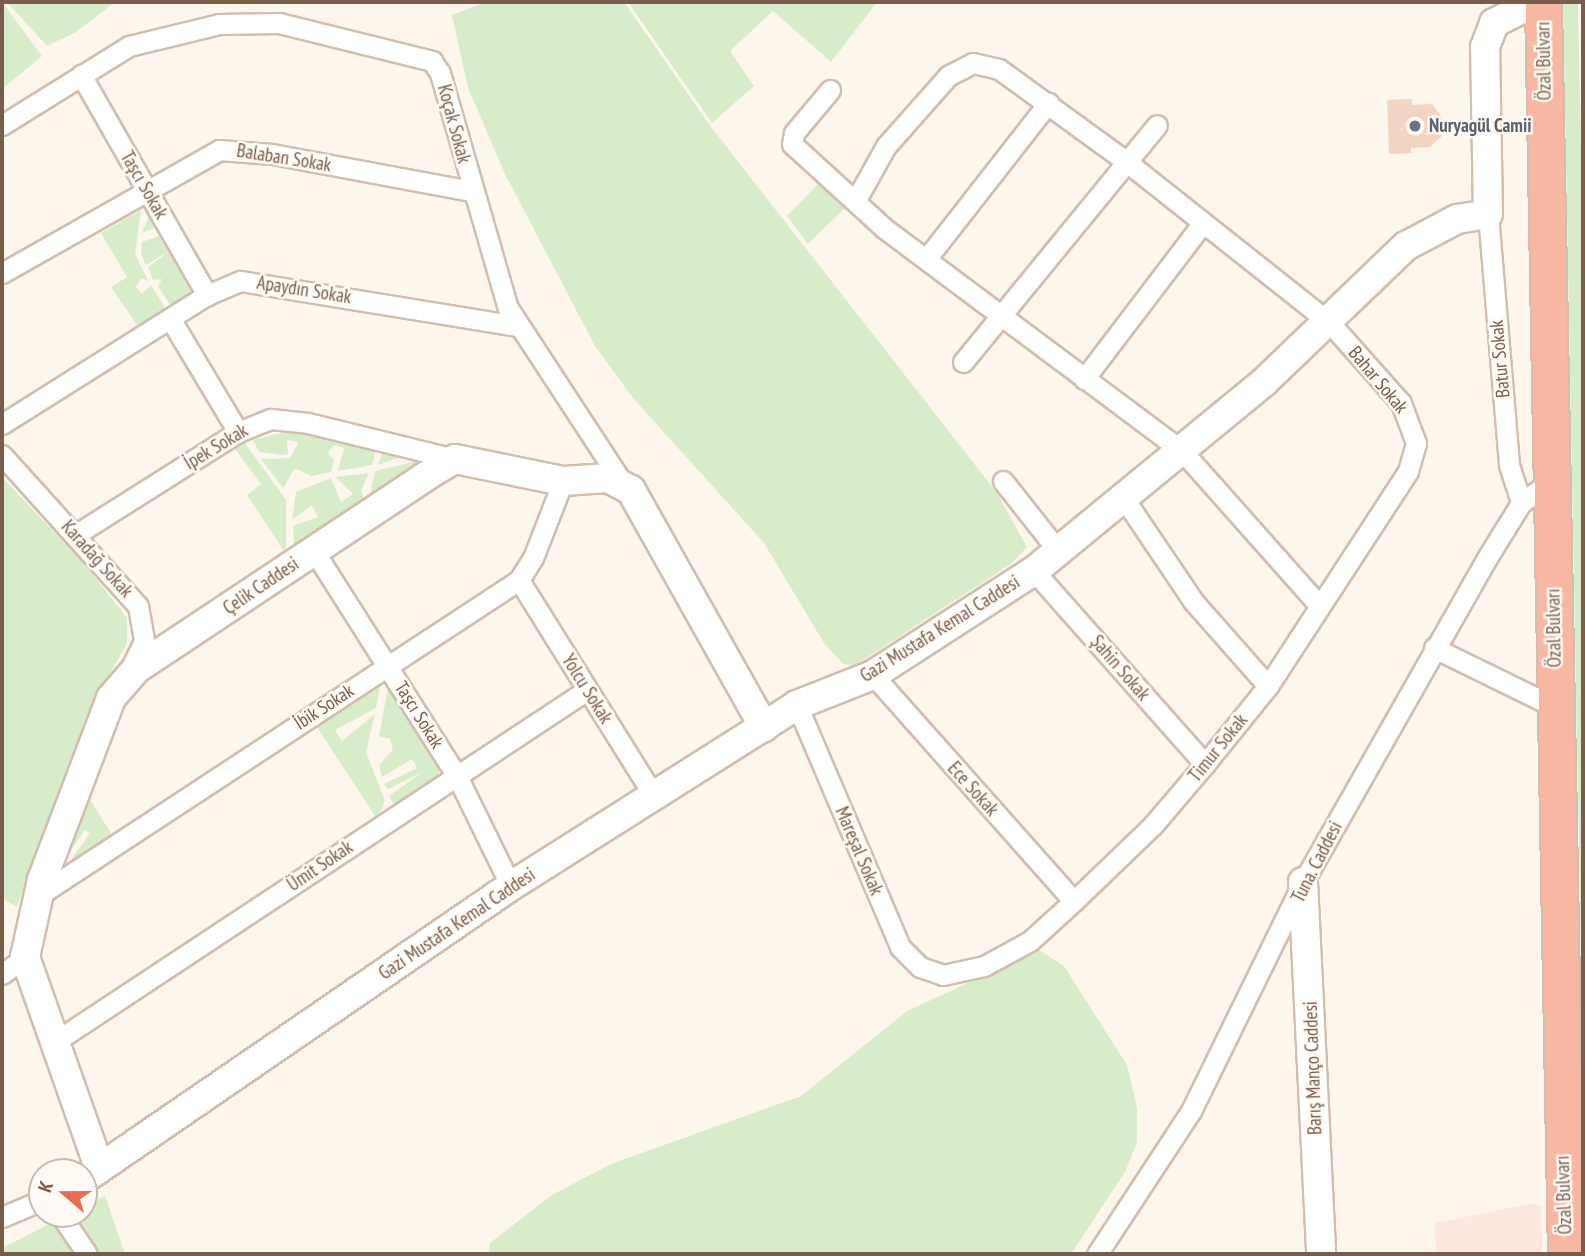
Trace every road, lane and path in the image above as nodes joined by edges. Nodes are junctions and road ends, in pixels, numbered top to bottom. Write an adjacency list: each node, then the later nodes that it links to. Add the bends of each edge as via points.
1 (1536, 2): 3 (street)
2 (1543, 2): 32 (highway, Özal Bulvarı)
3 (1493, 12): 13 (street, via 1485,47)
4 (81, 75): 7 (street, Koçak Sokak); 10 (street, Taşcı Sokak); 11 (street, Koçak Sokak, via 129,46 163,34 246,22 279,23 421,55 440,73)
5 (830, 90): 12 (street, via 794,133 792,144)
6 (1048, 103): 9 (street, Bahar Sokak); 12 (street, Bahar Sokak, via 987,64 960,68 922,101 886,146); 15 (street)
7 (2, 125)
8 (1157, 125): 9 (street)
9 (1126, 162): 14 (street, Bahar Sokak); 18 (street)
10 (147, 190): 11 (street, Balaban Sokak, via 219,150 231,149); 16 (street, Balaban Sokak); 17 (street, Taşcı Sokak)
11 (471, 191): 21 (street, Koçak Sokak, via 493,272)
12 (857, 198): 15 (street, via 873,219)
13 (1488, 214): 20 (street, Gazi Mustafa Kemal Caddesi, via 1457,219 1406,246); 35 (street, Batur Sokak, via 1509,465)
14 (1203, 223): 20 (street, Bahar Sokak); 23 (street)
15 (927, 258): 18 (street)
16 (2, 273)
17 (207, 295): 19 (street, Apaydın Sokak); 21 (street, Apaydın Sokak, via 228,284 254,281)
18 (1002, 314): 22 (street); 23 (street)
19 (171, 320): 24 (street, Apaydın Sokak); 25 (street)
20 (1330, 323): 26 (street, Bahar Sokak, via 1401,403); 27 (street, Gazi Mustafa Kemal Caddesi)
21 (519, 326): 33 (street, Koçak Sokak)
22 (963, 362)
23 (1084, 379): 27 (street)
24 (2, 424)
25 (238, 432): 29 (street, İpek Sokak, via 285,419); 36 (street, İpek Sokak)
26 (1416, 443): 41 (street, Timur Sokak, via 1408,471)
27 (1183, 452): 34 (street, Gazi Mustafa Kemal Caddesi); 41 (street)
28 (2, 455): 36 (street, Karadağ Sokak)
29 (455, 459): 30 (street); 37 (street, Çelik Caddesi)
30 (563, 481): 33 (street, via 608,478); 40 (street, İbik Sokak, via 533,558)
31 (1003, 481): 38 (street)
32 (1551, 481): 35 (street, Tuna. Caddesi); 49 (highway, Özal Bulvarı)
33 (623, 484): 50 (street)
34 (1125, 500): 38 (street, Gazi Mustafa Kemal Caddesi); 46 (street, via 1193,601)
35 (1521, 503): 42 (street, Tuna. Caddesi)
36 (75, 535): 45 (street, Karadağ Sokak, via 141,613 144,640)
37 (314, 551): 43 (street, Taşcı Sokak); 45 (street, Çelik Caddesi)
38 (1059, 552): 39 (street, Gazi Mustafa Kemal Caddesi)
39 (1034, 571): 44 (street, Gazi Mustafa Kemal Caddesi); 51 (street, Şahin Sokak)
40 (519, 580): 43 (street, İbik Sokak); 47 (street, Yolcu Sokak)
41 (1319, 605): 46 (street, Timur Sokak)
42 (1434, 648): 49 (street); 54 (street, Tuna. Caddesi)
43 (388, 665): 52 (street, Taşcı Sokak); 56 (street, İbik Sokak)
44 (873, 675): 48 (street, Gazi Mustafa Kemal Caddesi); 57 (street, Ece Sokak)
45 (125, 679): 56 (street, Çelik Caddesi, via 102,718)
46 (1268, 686): 51 (street, Timur Sokak)
47 (587, 690): 52 (street, Ümit Sokak); 53 (street, Yolcu Sokak)
48 (797, 705): 50 (street, Gazi Mustafa Kemal Caddesi); 60 (street, Mareşal Sokak, via 900,947 920,967)
49 (1555, 707): 70 (highway, Özal Bulvarı)
50 (764, 727): 53 (street, Gazi Mustafa Kemal Caddesi)
51 (1205, 764): 57 (street, Timur Sokak, via 1153,825)
52 (457, 776): 55 (street, Taşcı Sokak); 61 (street, Ümit Sokak)
53 (656, 799): 55 (street, Gazi Mustafa Kemal Caddesi)
54 (1303, 882): 68 (street, Tuna. Caddesi, via 1191,1111); 69 (street, Barış Manço Caddesi)
55 (511, 886): 63 (street, Gazi Mustafa Kemal Caddesi)
56 (39, 895): 58 (street, Çelik Caddesi)
57 (1074, 901): 60 (street, Timur Sokak, via 1005,957)
58 (24, 957): 59 (street); 61 (street)
59 (2, 974)
60 (943, 975)
61 (53, 1043): 62 (street)
62 (88, 1158)
63 (98, 1169)
64 (28, 1206): 65 (street)
65 (2, 1217)
66 (70, 1228): 67 (street)
67 (88, 1254)
68 (1097, 1254)
69 (1321, 1254)
70 (1566, 1254)

